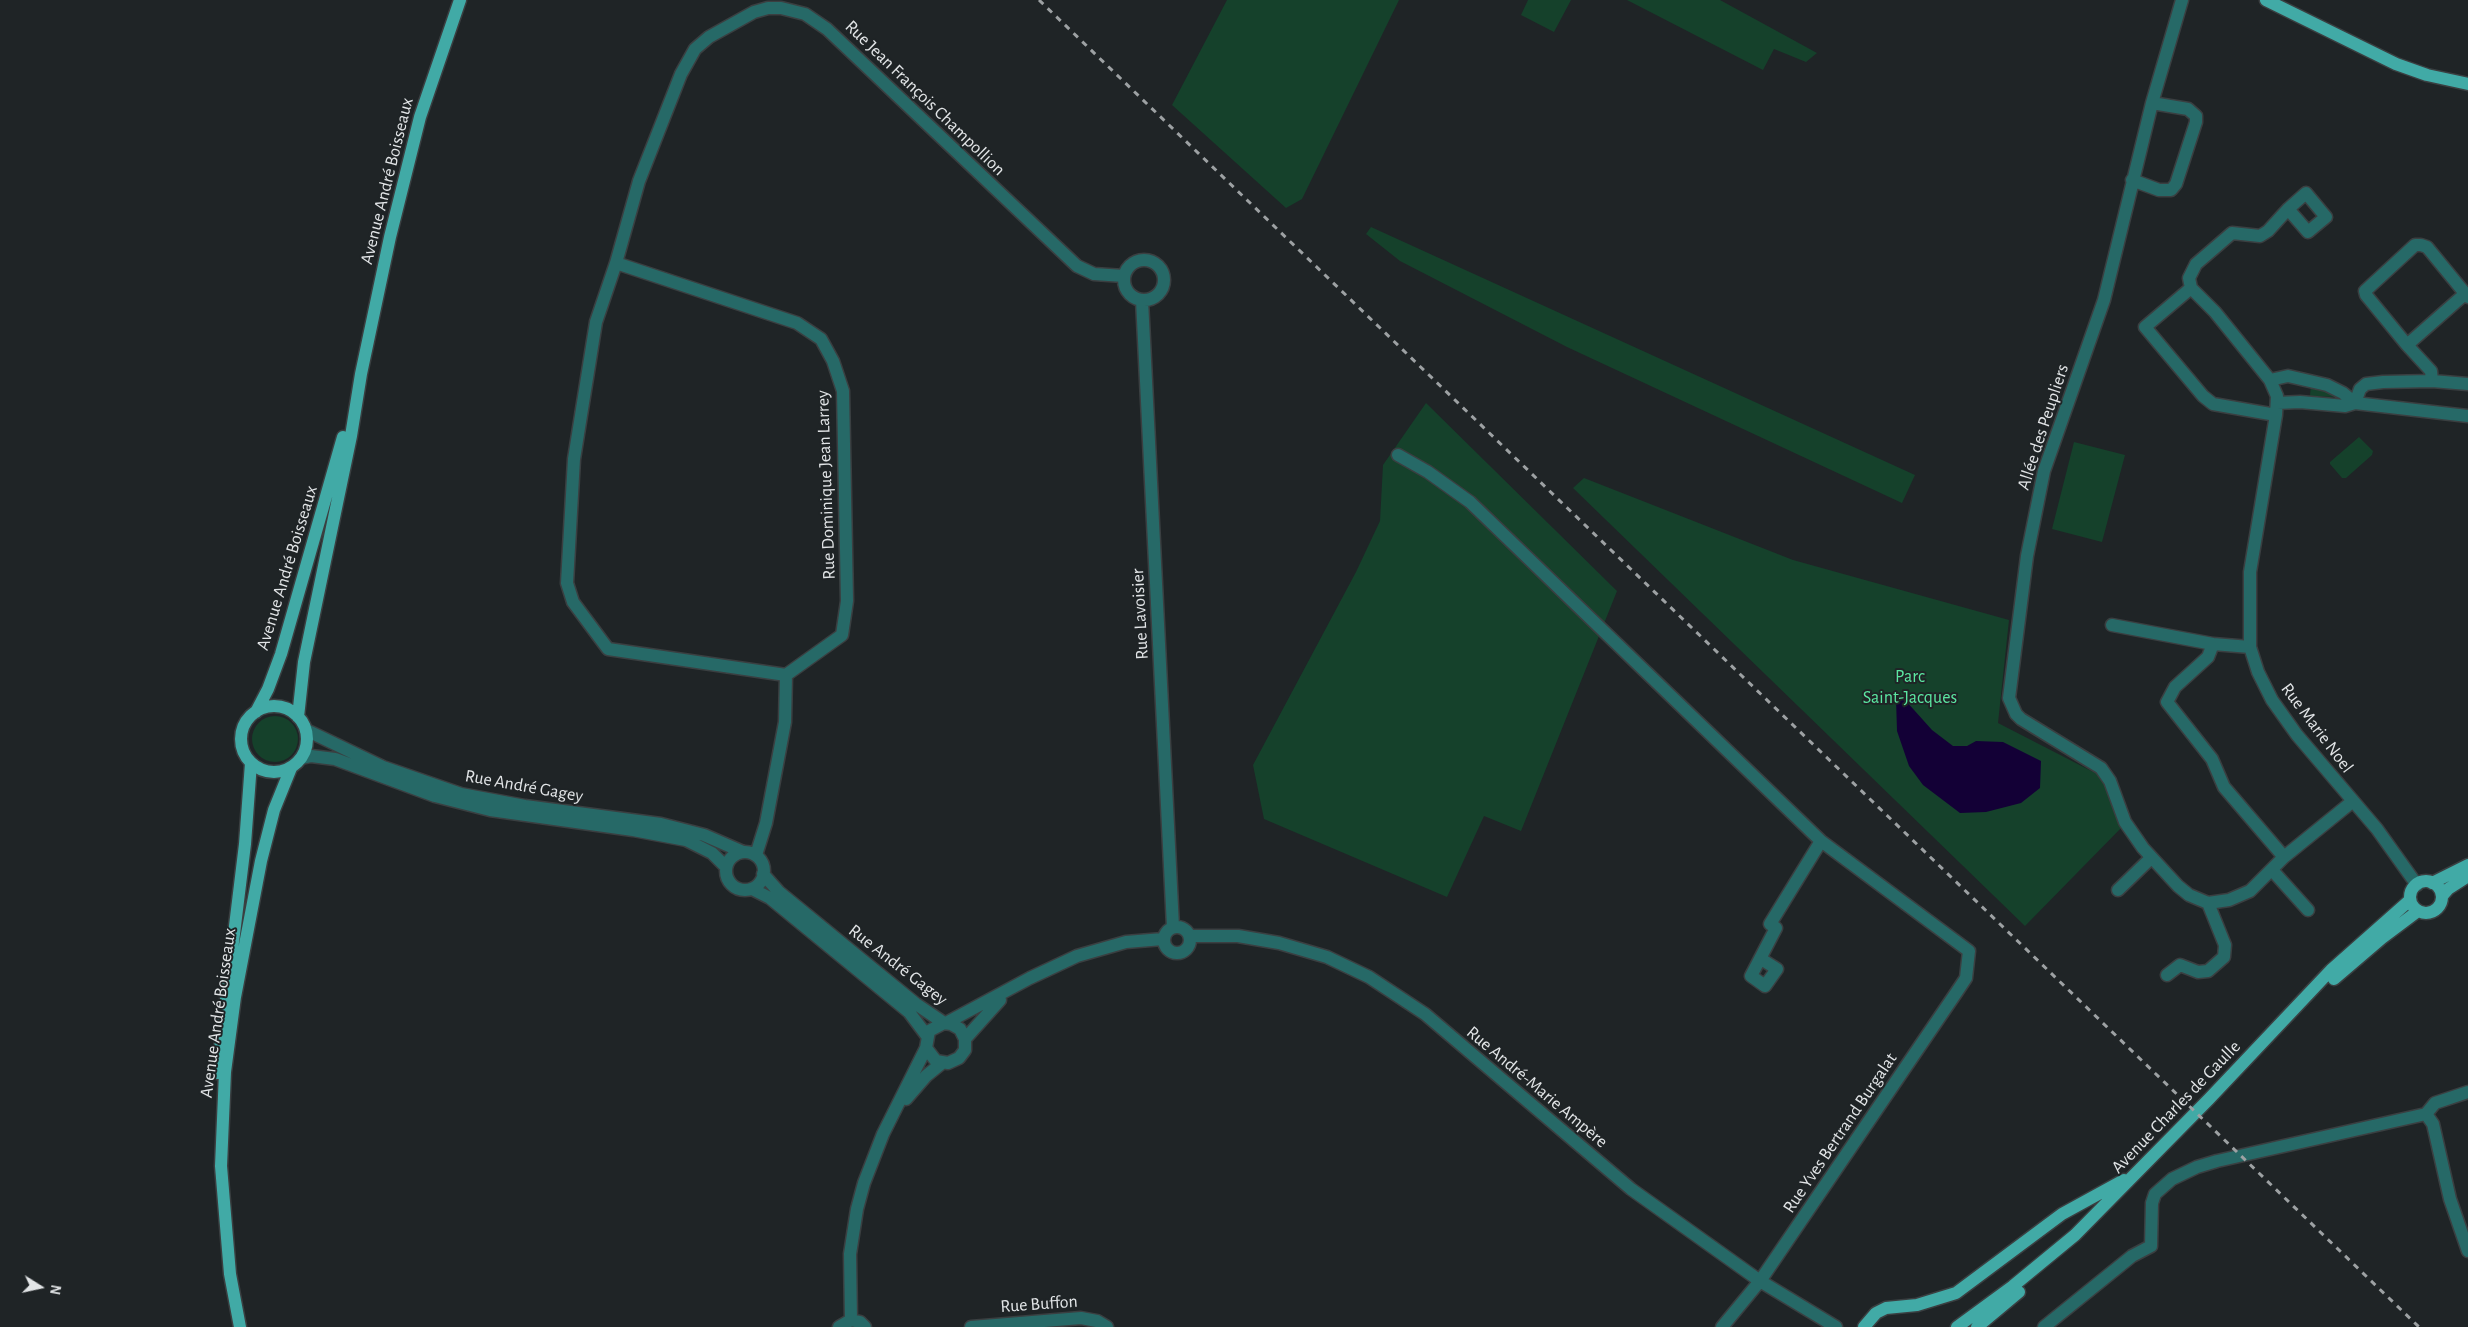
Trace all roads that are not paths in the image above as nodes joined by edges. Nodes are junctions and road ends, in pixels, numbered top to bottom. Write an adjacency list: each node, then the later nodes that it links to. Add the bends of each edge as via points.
1 (460, 0): 14 (main road, Avenue André Boisseaux, via 440,53 404,173)
2 (2182, 0): 5 (street, Allée des Peupliers)
3 (2266, 0): 4 (main road, via 2396,64)
4 (2468, 84)
5 (2152, 103): 6 (street, Allée des Peupliers); 6 (street, via 2188,109 2196,116 2196,122 2173,188 2159,190)
6 (2132, 180): 36 (street, Allée des Peupliers, via 2104,300 2056,434 2038,497 2025,565 2009,691 2012,708 2021,719 2102,768 2126,822)
7 (2288, 209): 10 (street, via 2260,236 2232,233 2196,264 2189,278)
8 (616, 263): 9 (street, Rue Jean François Champollion, via 639,181 688,60 702,42 731,24 754,12 781,8 805,14 827,29 1077,266 1094,274); 24 (street, Rue Jean François Champollion, via 596,322 574,459 566,572 573,602 608,649); 24 (street, Rue Dominique Jean Larrey, via 797,322 821,339 833,361 843,391 846,601 842,635)
9 (1124, 276): 12 (street, via 1128,292); 12 (street, via 1130,266 1140,260 1152,262 1161,269 1164,280 1161,290 1153,298)
10 (2191, 288): 17 (street, via 2215,312); 17 (street, via 2146,327 2202,396 2213,404)
11 (2467, 295): 13 (street); 13 (street, via 2427,247 2422,244 2415,246 2366,288 2366,295)
12 (1142, 300): 51 (street, Rue Lavoisier)
13 (2407, 345): 15 (street, via 2431,371)
14 (361, 374): 25 (main road, Avenue André Boisseaux, via 281,654); 26 (main road, Avenue André Boisseaux, via 304,662)
15 (2432, 381): 16 (street); 18 (street, via 2366,384 2357,393)
16 (2468, 384)
17 (2275, 397): 18 (street, via 2345,406); 18 (street, via 2288,376 2327,385); 23 (street, Rue Marie Noel, via 2250,572)
18 (2355, 403): 19 (street)
19 (2468, 416)
20 (1398, 455): 32 (street, via 1470,502)
21 (2112, 625): 22 (street)
22 (2213, 644): 23 (street); 35 (street, via 2208,657 2175,687 2167,702 2212,759 2224,787)
23 (2250, 647): 31 (street, Rue Marie Noel, via 2272,700)
24 (786, 675): 34 (street, via 785,722 766,823)
25 (256, 712): 26 (main road, via 264,708 283,708); 29 (main road, via 242,732 244,752)
26 (298, 717): 27 (main road)
27 (306, 730): 28 (main road, via 307,744); 33 (street, Rue André Gagey, via 383,767 461,794 661,824 704,835)
28 (301, 758): 30 (main road); 38 (street, Rue André Gagey, via 335,758 435,796 490,810 686,840 712,853)
29 (251, 763): 30 (main road, via 270,772); 69 (main road, Avenue André Boisseaux, via 213,1122 220,1264)
30 (291, 768): 70 (main road, Avenue André Boisseaux, via 274,810 261,861 235,997 225,1072 223,1203 230,1274)
31 (2353, 801): 35 (street); 43 (street, Rue Marie Noel, via 2394,850)
32 (1821, 841): 54 (street, via 1770,924 1776,928); 66 (street, Rue Yves Bertrand Burgalat, via 1969,951 1966,978)
33 (743, 852): 34 (street); 38 (street, via 732,856)
34 (756, 855): 40 (street)
35 (2284, 857): 39 (street)
36 (2151, 858): 45 (street); 48 (street, Allée des Peupliers, via 2189,895)
37 (2468, 864): 42 (main road)
38 (726, 867): 44 (street, via 726,878 733,887)
39 (2272, 870): 48 (street, via 2239,897); 49 (street)
40 (764, 874): 44 (street); 57 (street, Rue André Gagey, via 779,892 916,1004)
41 (2468, 876): 46 (main road, Avenue Charles de Gaulle)
42 (2432, 883): 43 (main road); 46 (main road)
43 (2417, 885): 47 (main road, Avenue Charles de Gaulle)
44 (752, 889): 59 (street, Rue André Gagey, via 770,898 909,1012)
45 (2118, 890)
46 (2442, 896): 50 (main road, Avenue Charles de Gaulle, via 2436,910)
47 (2410, 900): 50 (main road); 64 (main road, Avenue Charles de Gaulle, via 2331,970)
48 (2208, 903): 55 (street, via 2225,946 2224,957 2208,971 2198,972 2180,965)
49 (2308, 910)
50 (2418, 911): 79 (main road, Avenue Charles de Gaulle, via 2338,976 2176,1145 2024,1288)
51 (1173, 926): 52 (street, via 1182,927); 53 (street, via 1166,931)
52 (1190, 936): 53 (street, via 1187,949 1178,953 1166,948); 66 (street, Rue André-Marie Ampère, via 1238,936 1279,943 1327,957 1369,977 1424,1014 1631,1189)
53 (1164, 939): 56 (street, via 1126,942 1077,956)
54 (1761, 959)
55 (2166, 975)
56 (1008, 992): 57 (street); 58 (street)
57 (945, 1023): 58 (street, via 960,1029); 59 (street, via 933,1027)
58 (966, 1039): 60 (street, via 965,1050 959,1058)
59 (926, 1042): 60 (street, via 932,1058); 62 (street)
60 (942, 1063): 62 (street, via 926,1076)
61 (2468, 1092): 63 (street, via 2435,1103)
62 (895, 1112): 67 (street, via 873,1158 857,1209 850,1254)
63 (2426, 1114): 65 (street, via 2433,1124 2450,1199); 80 (street, via 2294,1142 2198,1167 2172,1179 2155,1194 2150,1215 2151,1246 2132,1256)
64 (2137, 1173): 77 (main road, via 2062,1214 1956,1293 1917,1305 1886,1308 1876,1313); 78 (main road, Avenue Charles de Gaulle, via 2075,1235)
65 (2468, 1250)
66 (1760, 1281): 75 (street, Rue Yves Bertrand Burgalat); 76 (street, Rue André-Marie Ampère)
67 (851, 1320): 71 (street); 72 (street)
68 (1090, 1323): 73 (street, Rue Buffon, via 1081,1318); 74 (street, Rue Buffon)
69 (231, 1327)
70 (240, 1327)
71 (838, 1327)
72 (865, 1327)
73 (971, 1327)
74 (1107, 1327)
75 (1722, 1327)
76 (1836, 1327)
77 (1864, 1327)
78 (1957, 1327)
79 (1977, 1327)
80 (2044, 1327)

